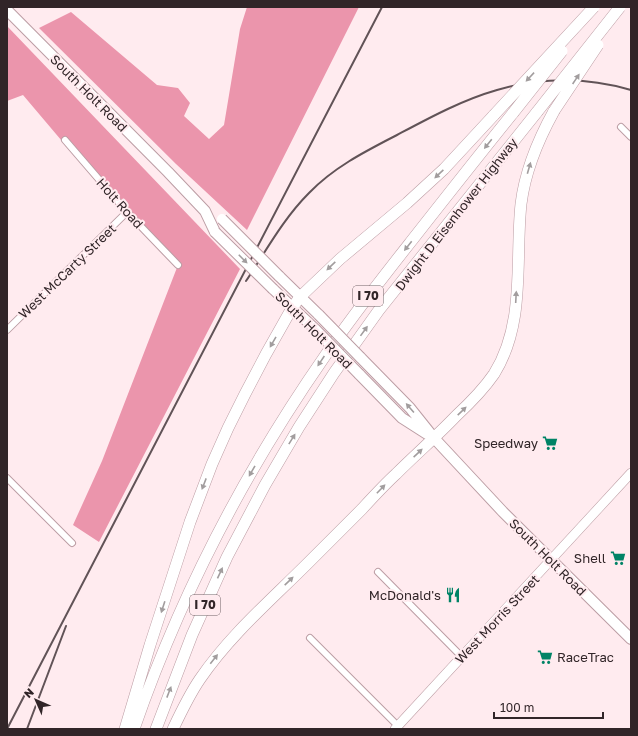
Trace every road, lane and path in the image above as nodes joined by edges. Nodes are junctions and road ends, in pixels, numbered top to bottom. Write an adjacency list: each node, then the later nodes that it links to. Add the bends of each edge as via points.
1 (596, 7): 10 (highway, one-way to 10, bridge, via 444,169 407,203 360,240); 24 (highway, Dwight D Eisenhower Highway / I 70, one-way to 24, bridge, via 360,307 270,439 200,569 168,640)
2 (621, 7): 13 (highway, one-way to 2, bridge, via 471,402 498,366 507,345 516,311 522,202 525,182 536,148 554,111); 25 (highway, Dwight D Eisenhower Highway / I 70, one-way to 2, bridge, via 183,658 224,564 261,491 296,432 379,310)
3 (7, 10): 7 (main road, South Holt Road)
4 (621, 127): 5 (street)
5 (631, 137)
6 (65, 140): 8 (street, Holt Road)
7 (205, 211): 10 (main road, South Holt Road, bridge, via 222,219); 11 (main road, South Holt Road, one-way to 11, bridge, via 215,232)
8 (127, 212): 9 (street, Holt Road); 12 (street, West McCarty Street)
9 (178, 265)
10 (300, 297): 11 (highway); 13 (main road, South Holt Road, one-way to 10, bridge, via 410,408)
11 (292, 308): 13 (main road, South Holt Road, bridge, via 402,418); 23 (highway, one-way to 23, via 241,401 212,464 190,522)
12 (7, 330)
13 (434, 438): 17 (main road, South Holt Road); 26 (highway, one-way to 13, via 195,686 226,645)
14 (631, 473): 17 (main road, West Morris Street)
15 (7, 478): 16 (street)
16 (72, 543)
17 (551, 560): 20 (main road, South Holt Road); 21 (main road, West Morris Street)
18 (378, 572): 21 (street)
19 (310, 638): 22 (street)
20 (631, 639)
21 (462, 657): 22 (main road, West Morris Street)
22 (397, 727)
23 (125, 729)
24 (134, 729)
25 (156, 729)
26 (173, 729)

